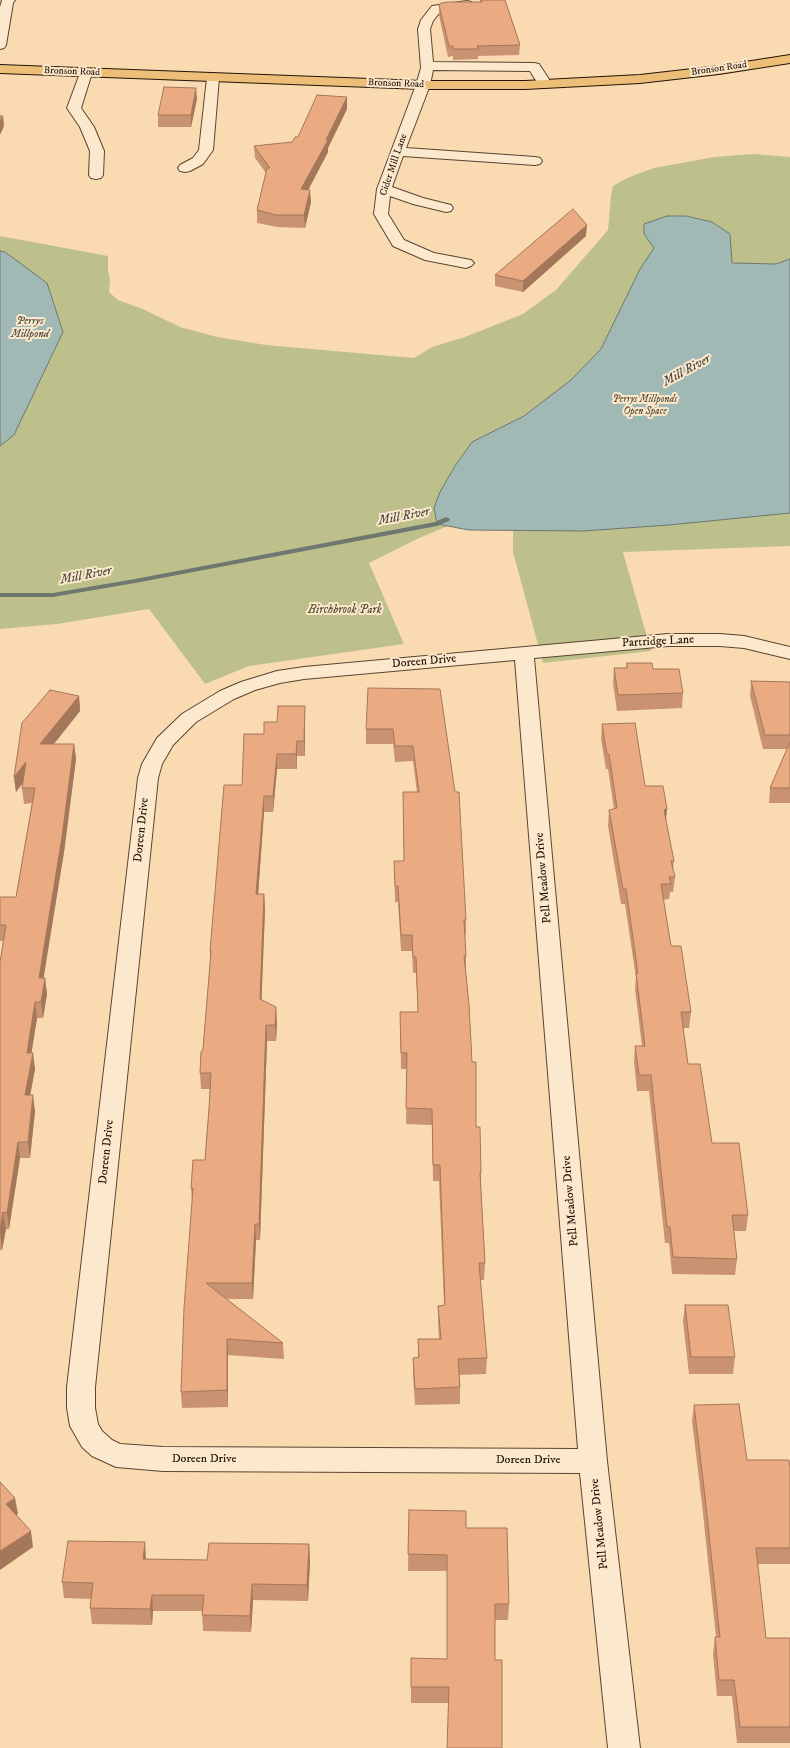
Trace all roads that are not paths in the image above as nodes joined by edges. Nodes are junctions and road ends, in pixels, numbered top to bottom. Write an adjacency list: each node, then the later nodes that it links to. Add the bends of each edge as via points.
1 (9, 0): 3 (street)
2 (467, 5): 5 (street, Cider Mill Lane, via 436,9 427,20 424,29)
3 (0, 45)
4 (790, 59): 9 (main road, Bronson Road, via 640,79)
5 (426, 66): 9 (street, via 534,67); 10 (street, Cider Mill Lane)
6 (0, 69): 7 (main road, Bronson Road)
7 (86, 73): 8 (main road, Bronson Road); 14 (street, via 74,108 87,127 97,151)
8 (214, 78): 10 (main road, Bronson Road); 13 (street, via 206,150 198,161)
9 (545, 84): 10 (main road, Bronson Road)
10 (423, 85): 11 (street, Cider Mill Lane)
11 (398, 152): 12 (street); 15 (street, Cider Mill Lane)
12 (534, 161)
13 (184, 168)
14 (96, 175)
15 (384, 190): 16 (street); 17 (street, Cider Mill Lane, via 381,214 398,243 430,256)
16 (446, 208)
17 (466, 263)
18 (790, 652): 19 (street, Partridge Lane, via 744,642 668,640)
19 (524, 653): 20 (street, Pell Meadow Drive); 20 (street, Doreen Drive, via 304,672 277,678 241,689 205,707 175,730 160,748 148,778 81,1387 81,1408 84,1426 92,1439 102,1448 116,1455 138,1458)
20 (593, 1461): 21 (street, Pell Meadow Drive)
21 (624, 1748)

